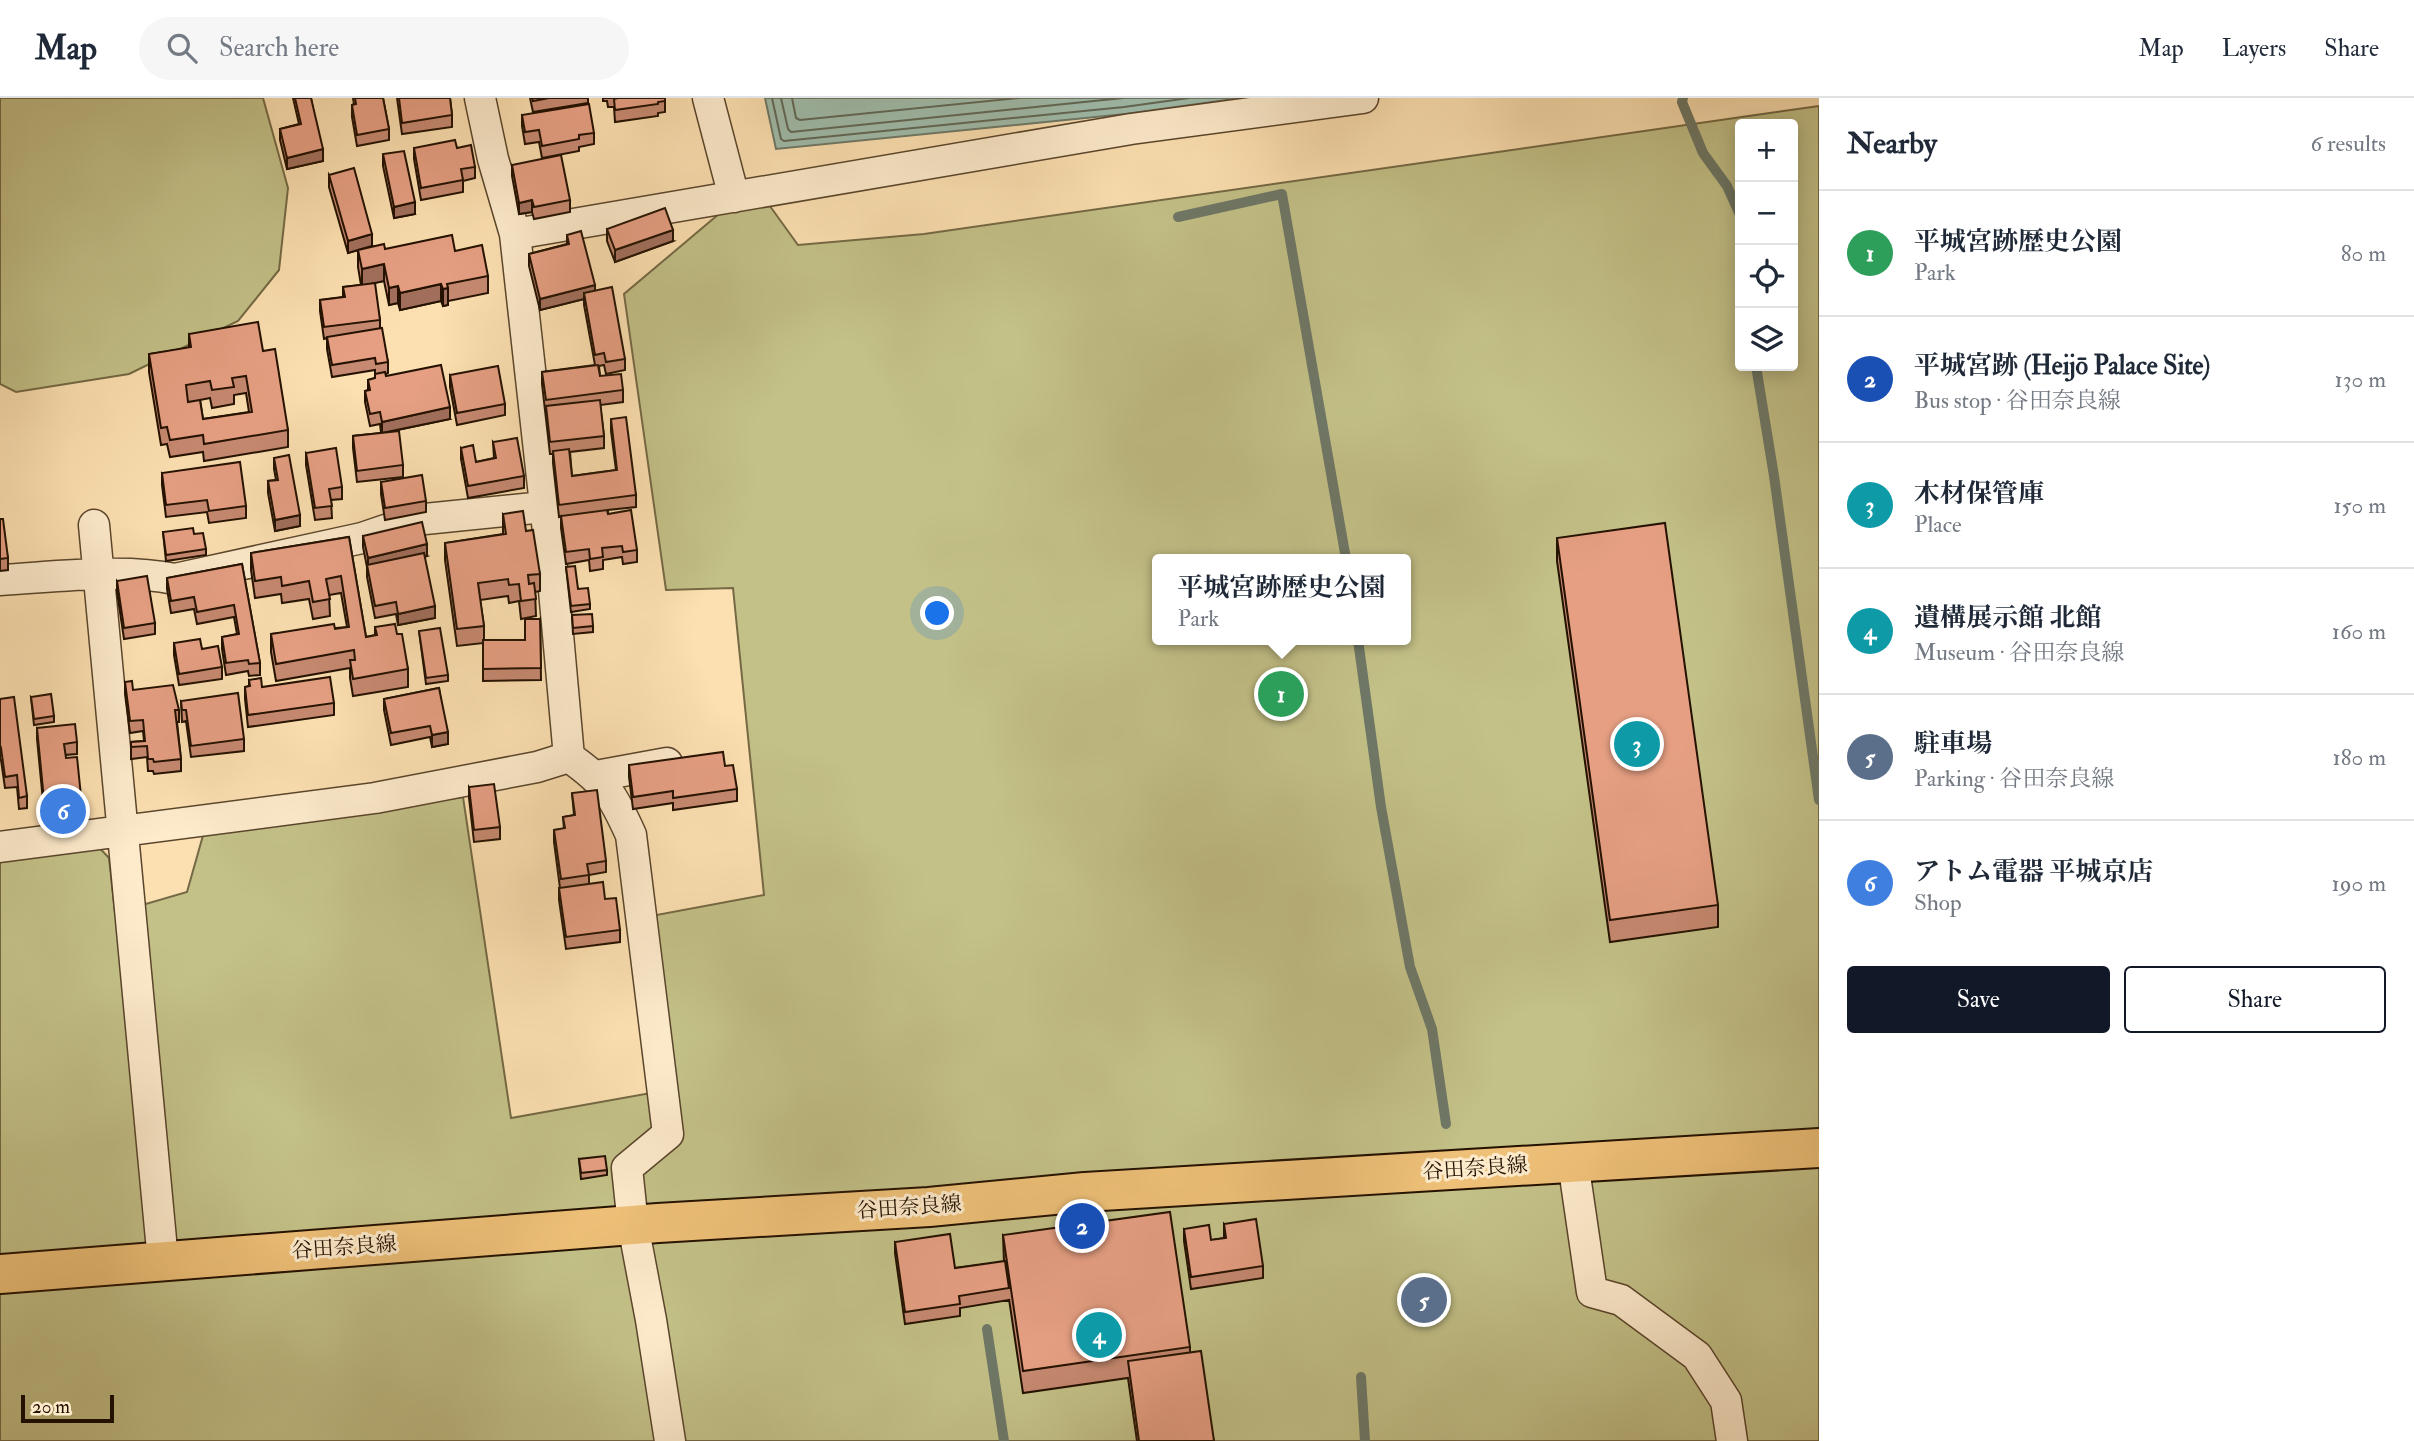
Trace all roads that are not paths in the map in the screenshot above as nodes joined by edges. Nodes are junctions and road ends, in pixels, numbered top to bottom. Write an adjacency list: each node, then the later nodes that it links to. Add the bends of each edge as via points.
1 (480, 98): 5 (street)
2 (708, 98): 4 (street)
3 (1363, 98): 4 (street, via 1131,129)
4 (734, 197): 5 (street)
5 (515, 234): 6 (street)
6 (544, 507): 8 (street, via 415,520 362,538 175,579); 10 (street)
7 (94, 525): 8 (street)
8 (99, 575): 9 (street); 13 (street)
9 (0, 580)
10 (569, 757): 12 (street); 13 (street, via 375,798)
11 (699, 758): 12 (street)
12 (596, 776): 17 (street, via 615,800 631,835 668,1134 627,1168)
13 (124, 831): 14 (street); 18 (street)
14 (0, 847)
15 (1819, 1148): 16 (main road, 谷田奈良線)
16 (1573, 1162): 17 (main road, 谷田奈良線); 21 (street, via 1592,1292 1621,1300 1697,1356 1726,1401)
17 (633, 1225): 18 (main road, 谷田奈良線); 20 (street)
18 (163, 1261): 19 (main road, 谷田奈良線)
19 (0, 1274)
20 (670, 1441)
21 (1732, 1441)

